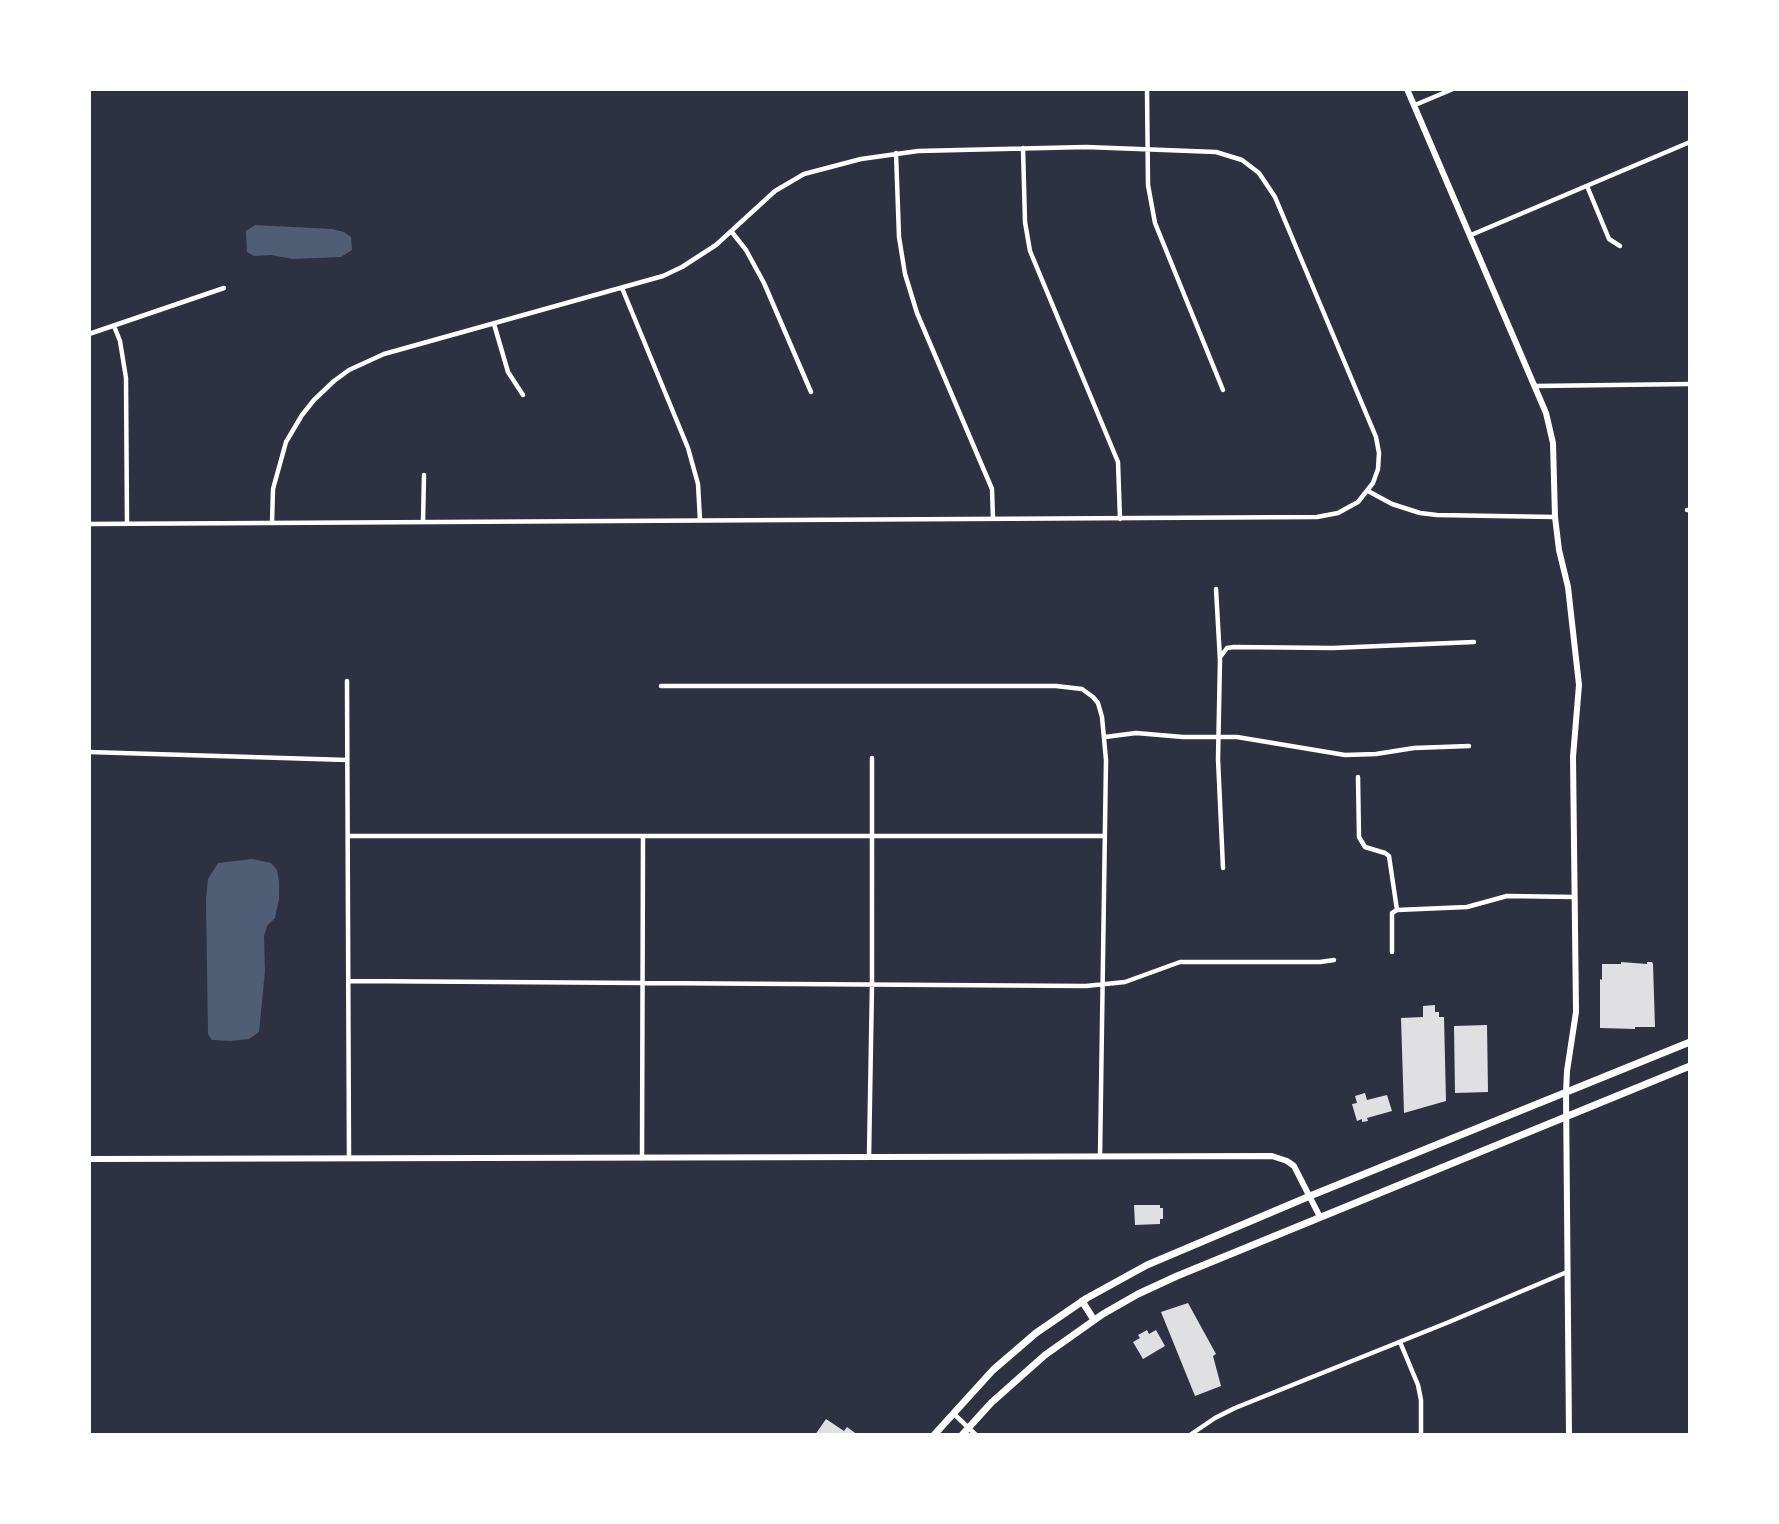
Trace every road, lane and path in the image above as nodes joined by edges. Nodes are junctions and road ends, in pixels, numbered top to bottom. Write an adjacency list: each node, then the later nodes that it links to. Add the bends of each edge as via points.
1 (1147, 89): 7 (street)
2 (1407, 89): 4 (street)
3 (1453, 89): 4 (street)
4 (1415, 105): 11 (street)
5 (1690, 142): 9 (street)
6 (1023, 148): 7 (street); 8 (street); 27 (street, via 1025,222 1031,251 1118,461)
7 (1148, 149): 20 (street, via 1155,223); 24 (street, via 1229,155 1267,182 1376,437 1378,469)
8 (896, 153): 10 (street, via 804,174 775,191); 26 (street, via 905,274 992,489)
9 (1587, 186): 11 (street); 12 (street, via 1609,239)
10 (732, 231): 14 (street, via 682,267); 21 (street, via 764,283)
11 (1471, 235): 19 (street)
12 (1620, 246)
13 (224, 288): 16 (street)
14 (622, 288): 15 (street); 28 (street, via 688,448 698,484)
15 (494, 324): 22 (street, via 508,372); 30 (street, via 384,354 334,381 302,415 286,442 273,489)
16 (114, 326): 17 (street); 32 (street, via 126,378)
17 (89, 334)
18 (1690, 384): 19 (street)
19 (1535, 386): 25 (street, via 1553,443)
20 (1223, 390)
21 (811, 392)
22 (523, 395)
23 (424, 475): 29 (street)
24 (1368, 491): 25 (street, via 1392,504 1429,514); 27 (street, via 1345,510 1327,517)
25 (1555, 517): 50 (street, via 1579,685 1573,757)
26 (993, 519): 27 (street); 28 (street)
27 (1120, 519)
28 (700, 520): 29 (street)
29 (424, 522): 30 (street)
30 (272, 523): 32 (street)
31 (89, 524): 32 (street)
32 (127, 524)
33 (1216, 589): 35 (street)
34 (1474, 642): 35 (street, via 1234,647 1224,651)
35 (1220, 660): 38 (street)
36 (347, 681): 43 (street)
37 (661, 686): 39 (street, via 1056,686 1084,691 1098,703)
38 (1217, 736): 39 (street, via 1136,733); 40 (street, via 1345,755); 49 (street)
39 (1105, 737): 46 (street)
40 (1469, 746)
41 (89, 752): 43 (street)
42 (872, 758): 48 (street)
43 (348, 760): 45 (street)
44 (1358, 777): 51 (street, via 1359,837 1364,847 1392,861)
45 (348, 836): 47 (street); 54 (street)
46 (1104, 836): 48 (street); 57 (street)
47 (643, 837): 48 (street); 55 (street)
48 (873, 838): 56 (street)
49 (1223, 868)
50 (1574, 897): 51 (street, via 1497,897 1467,907); 60 (street, via 1576,1012)
51 (1396, 910): 52 (street, via 1392,913)
52 (1392, 952)
53 (1334, 960): 57 (street, via 1180,962 1125,982)
54 (349, 981): 55 (street); 64 (street)
55 (642, 982): 56 (street); 65 (street)
56 (872, 985): 57 (street); 62 (street)
57 (1102, 985): 63 (street)
58 (1690, 1042): 60 (main road)
59 (1690, 1066): 61 (main road)
60 (1566, 1093): 61 (street); 67 (main road)
61 (1567, 1116): 68 (main road); 69 (street)
62 (869, 1157): 63 (street); 65 (street)
63 (1100, 1157): 67 (street, via 1272,1156 1294,1166)
64 (349, 1158): 65 (street); 66 (street)
65 (642, 1158)
66 (89, 1159)
67 (1310, 1196): 68 (street); 70 (main road, via 1168,1255)
68 (1320, 1217): 71 (main road, via 1177,1276)
69 (1568, 1271): 72 (street); 80 (street)
70 (1082, 1301): 71 (main road); 73 (main road, via 1036,1333)
71 (1094, 1320): 74 (main road, via 1016,1379)
72 (1400, 1342): 78 (street, via 1236,1408); 79 (street, via 1418,1385)
73 (953, 1412): 74 (street); 75 (main road)
74 (968, 1427): 76 (main road); 77 (street)
75 (933, 1435)
76 (962, 1435)
77 (976, 1435)
78 (1190, 1435)
79 (1421, 1435)
80 (1569, 1435)

